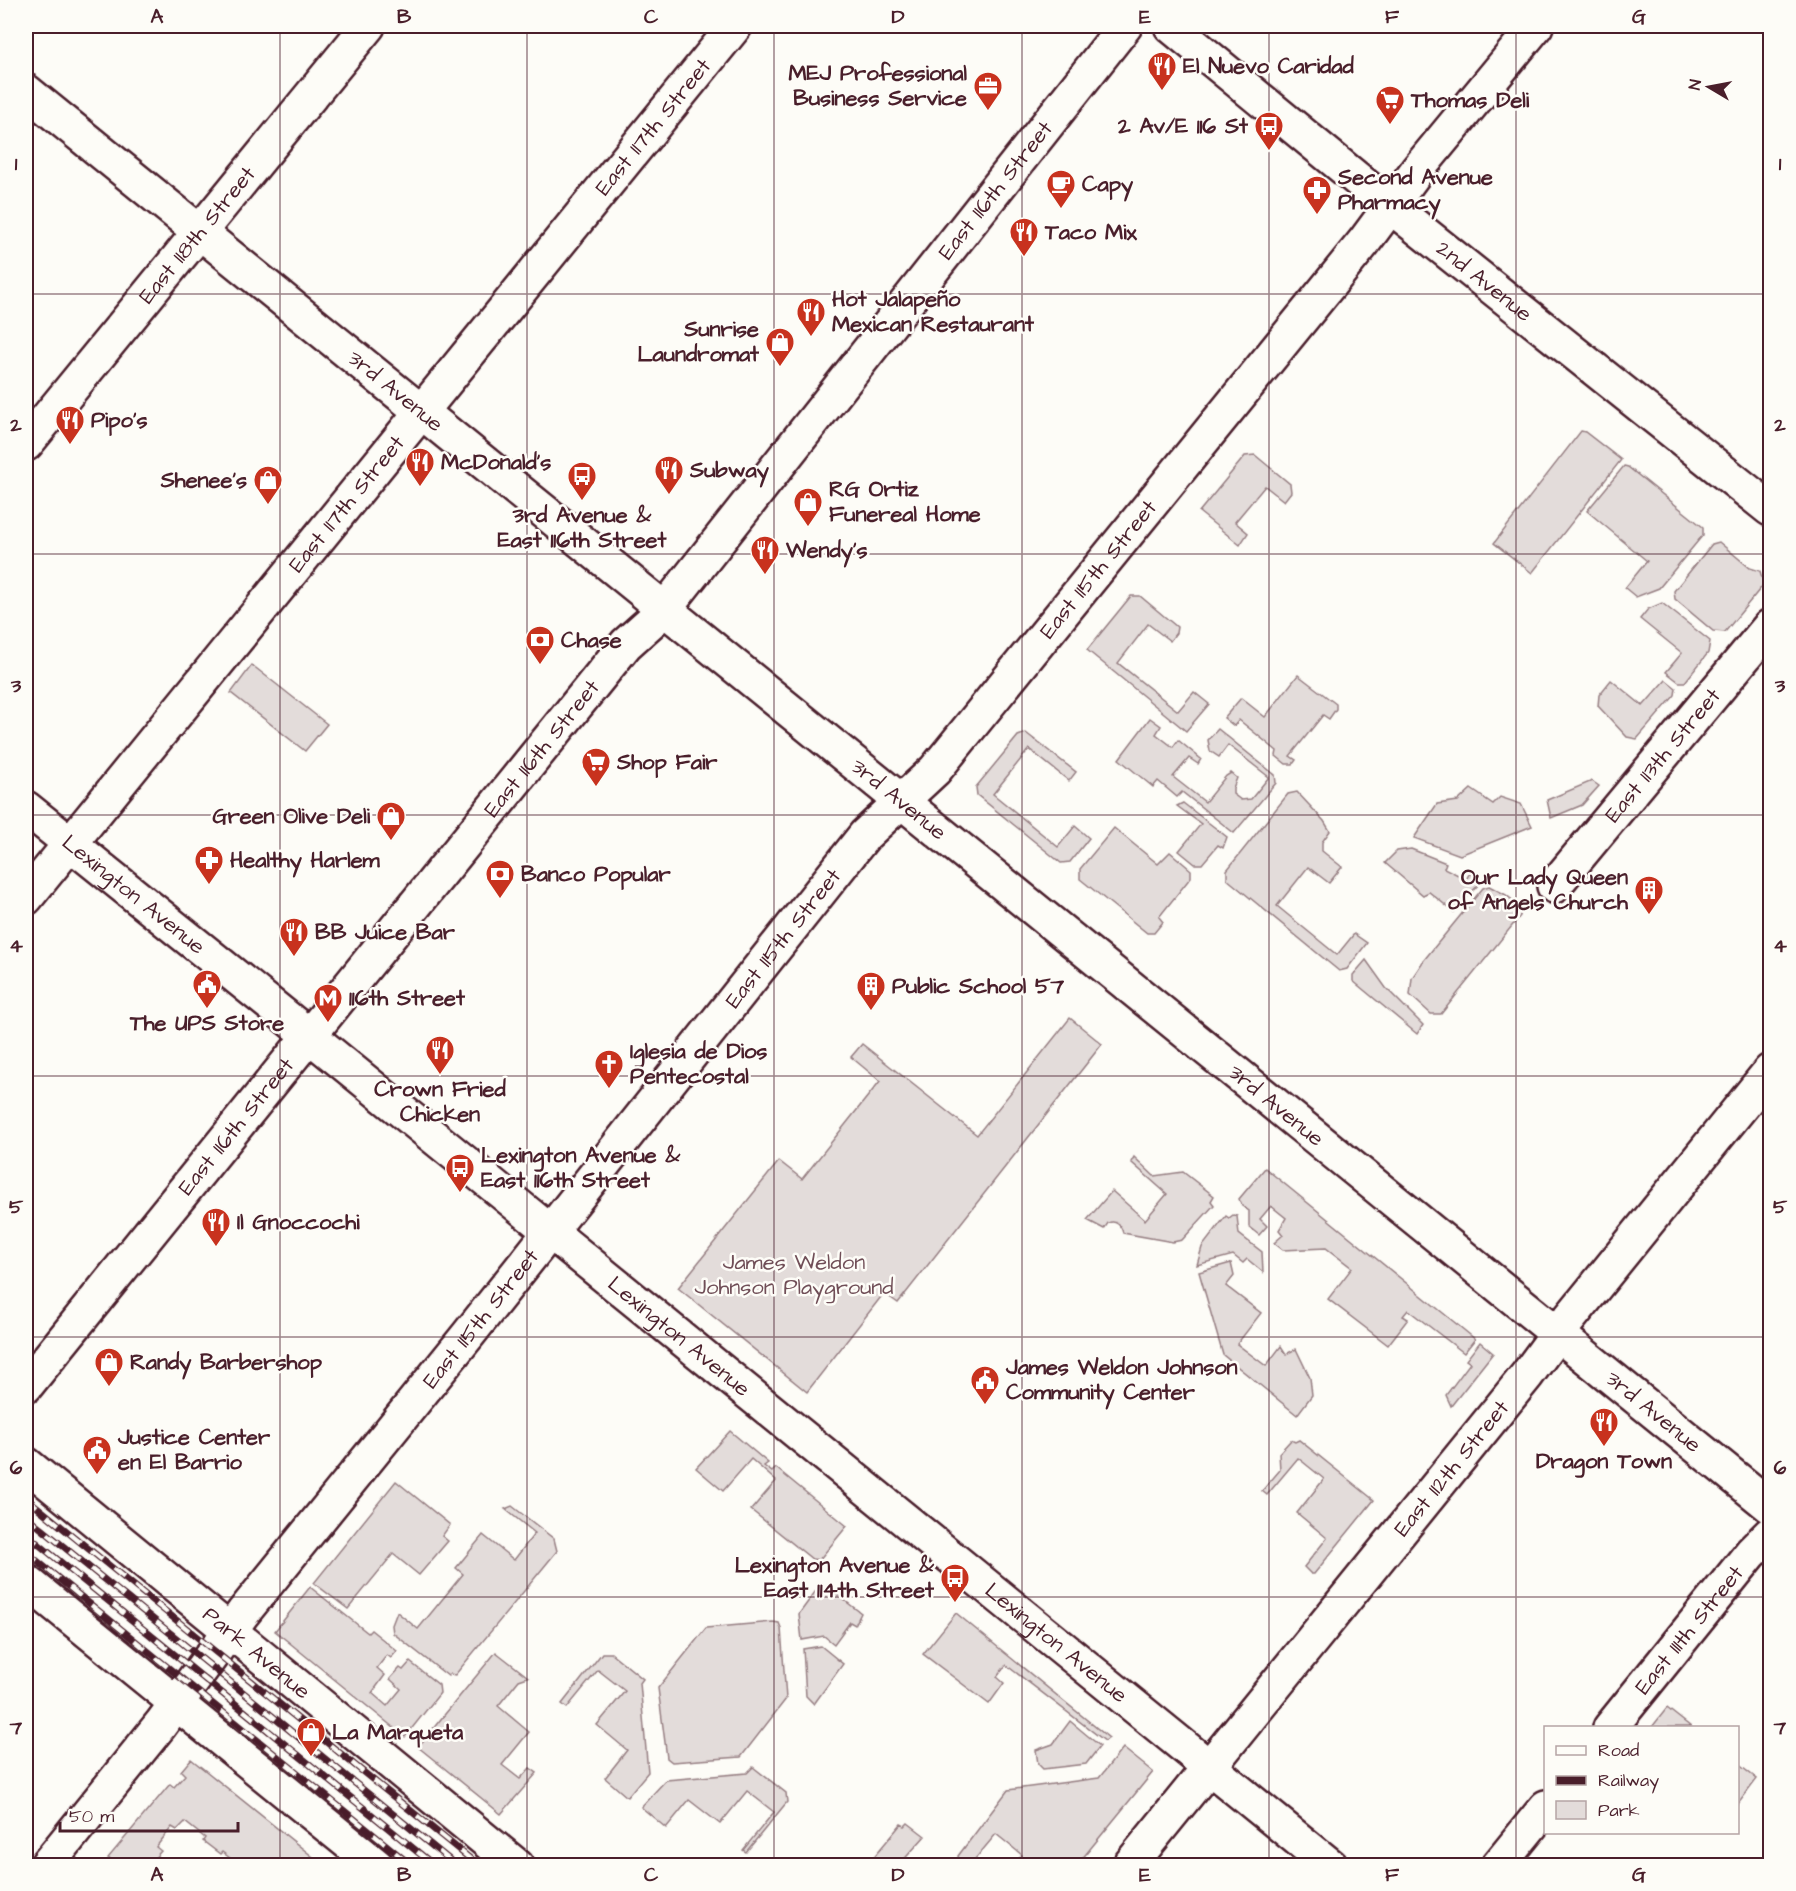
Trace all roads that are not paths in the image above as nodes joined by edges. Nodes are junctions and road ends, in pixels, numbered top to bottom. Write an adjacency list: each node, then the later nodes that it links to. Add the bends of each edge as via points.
1 (368, 26): 8 (street, East 118th Street)
2 (735, 26): 9 (street, East 117th Street)
3 (1125, 26): 12 (street, East 116th Street)
4 (1171, 26): 7 (street, 2nd Avenue)
5 (1536, 26): 7 (street, East 115th Street)
6 (26, 91): 8 (street, 3rd Avenue)
7 (1390, 206): 11 (street, 2nd Avenue); 14 (street, East 115th Street, via 935,770)
8 (200, 232): 9 (street, 3rd Avenue); 10 (street, East 118th Street)
9 (422, 412): 12 (street, 3rd Avenue); 16 (street, East 117th Street)
10 (26, 444)
11 (1770, 509)
12 (664, 610): 14 (street, 3rd Avenue); 19 (street, East 116th Street, via 628,642)
13 (1770, 626): 17 (street, East 113th Street)
14 (901, 802): 21 (street, East 115th Street, via 865,835); 22 (street, 3rd Avenue)
15 (26, 808): 16 (street, Lexington Avenue)
16 (69, 844): 18 (street, East 117th Street); 19 (street, Lexington Avenue)
17 (1554, 886)
18 (26, 898)
19 (308, 1036): 21 (street, Lexington Avenue); 23 (street, East 116th Street)
20 (1770, 1071): 22 (street, East 112th Street)
21 (550, 1232): 28 (street, East 115th Street); 31 (street, Lexington Avenue)
22 (1557, 1334): 25 (street, 3rd Avenue); 31 (street, East 112th Street)
23 (26, 1386)
24 (26, 1464): 28 (street, Park Avenue)
25 (1770, 1506)
26 (1770, 1534): 30 (street, East 111th Street)
27 (26, 1581): 29 (street)
28 (230, 1631): 29 (street, East 115th Street); 35 (street, Park Avenue)
29 (176, 1704): 33 (street, East 115th Street); 34 (street)
30 (1612, 1726)
31 (1209, 1767): 36 (street, East 112th Street); 37 (street, Lexington Avenue)
32 (1544, 1808): 38 (street)
33 (46, 1866)
34 (377, 1866)
35 (517, 1866)
36 (1129, 1866)
37 (1331, 1866)
38 (1498, 1866)

